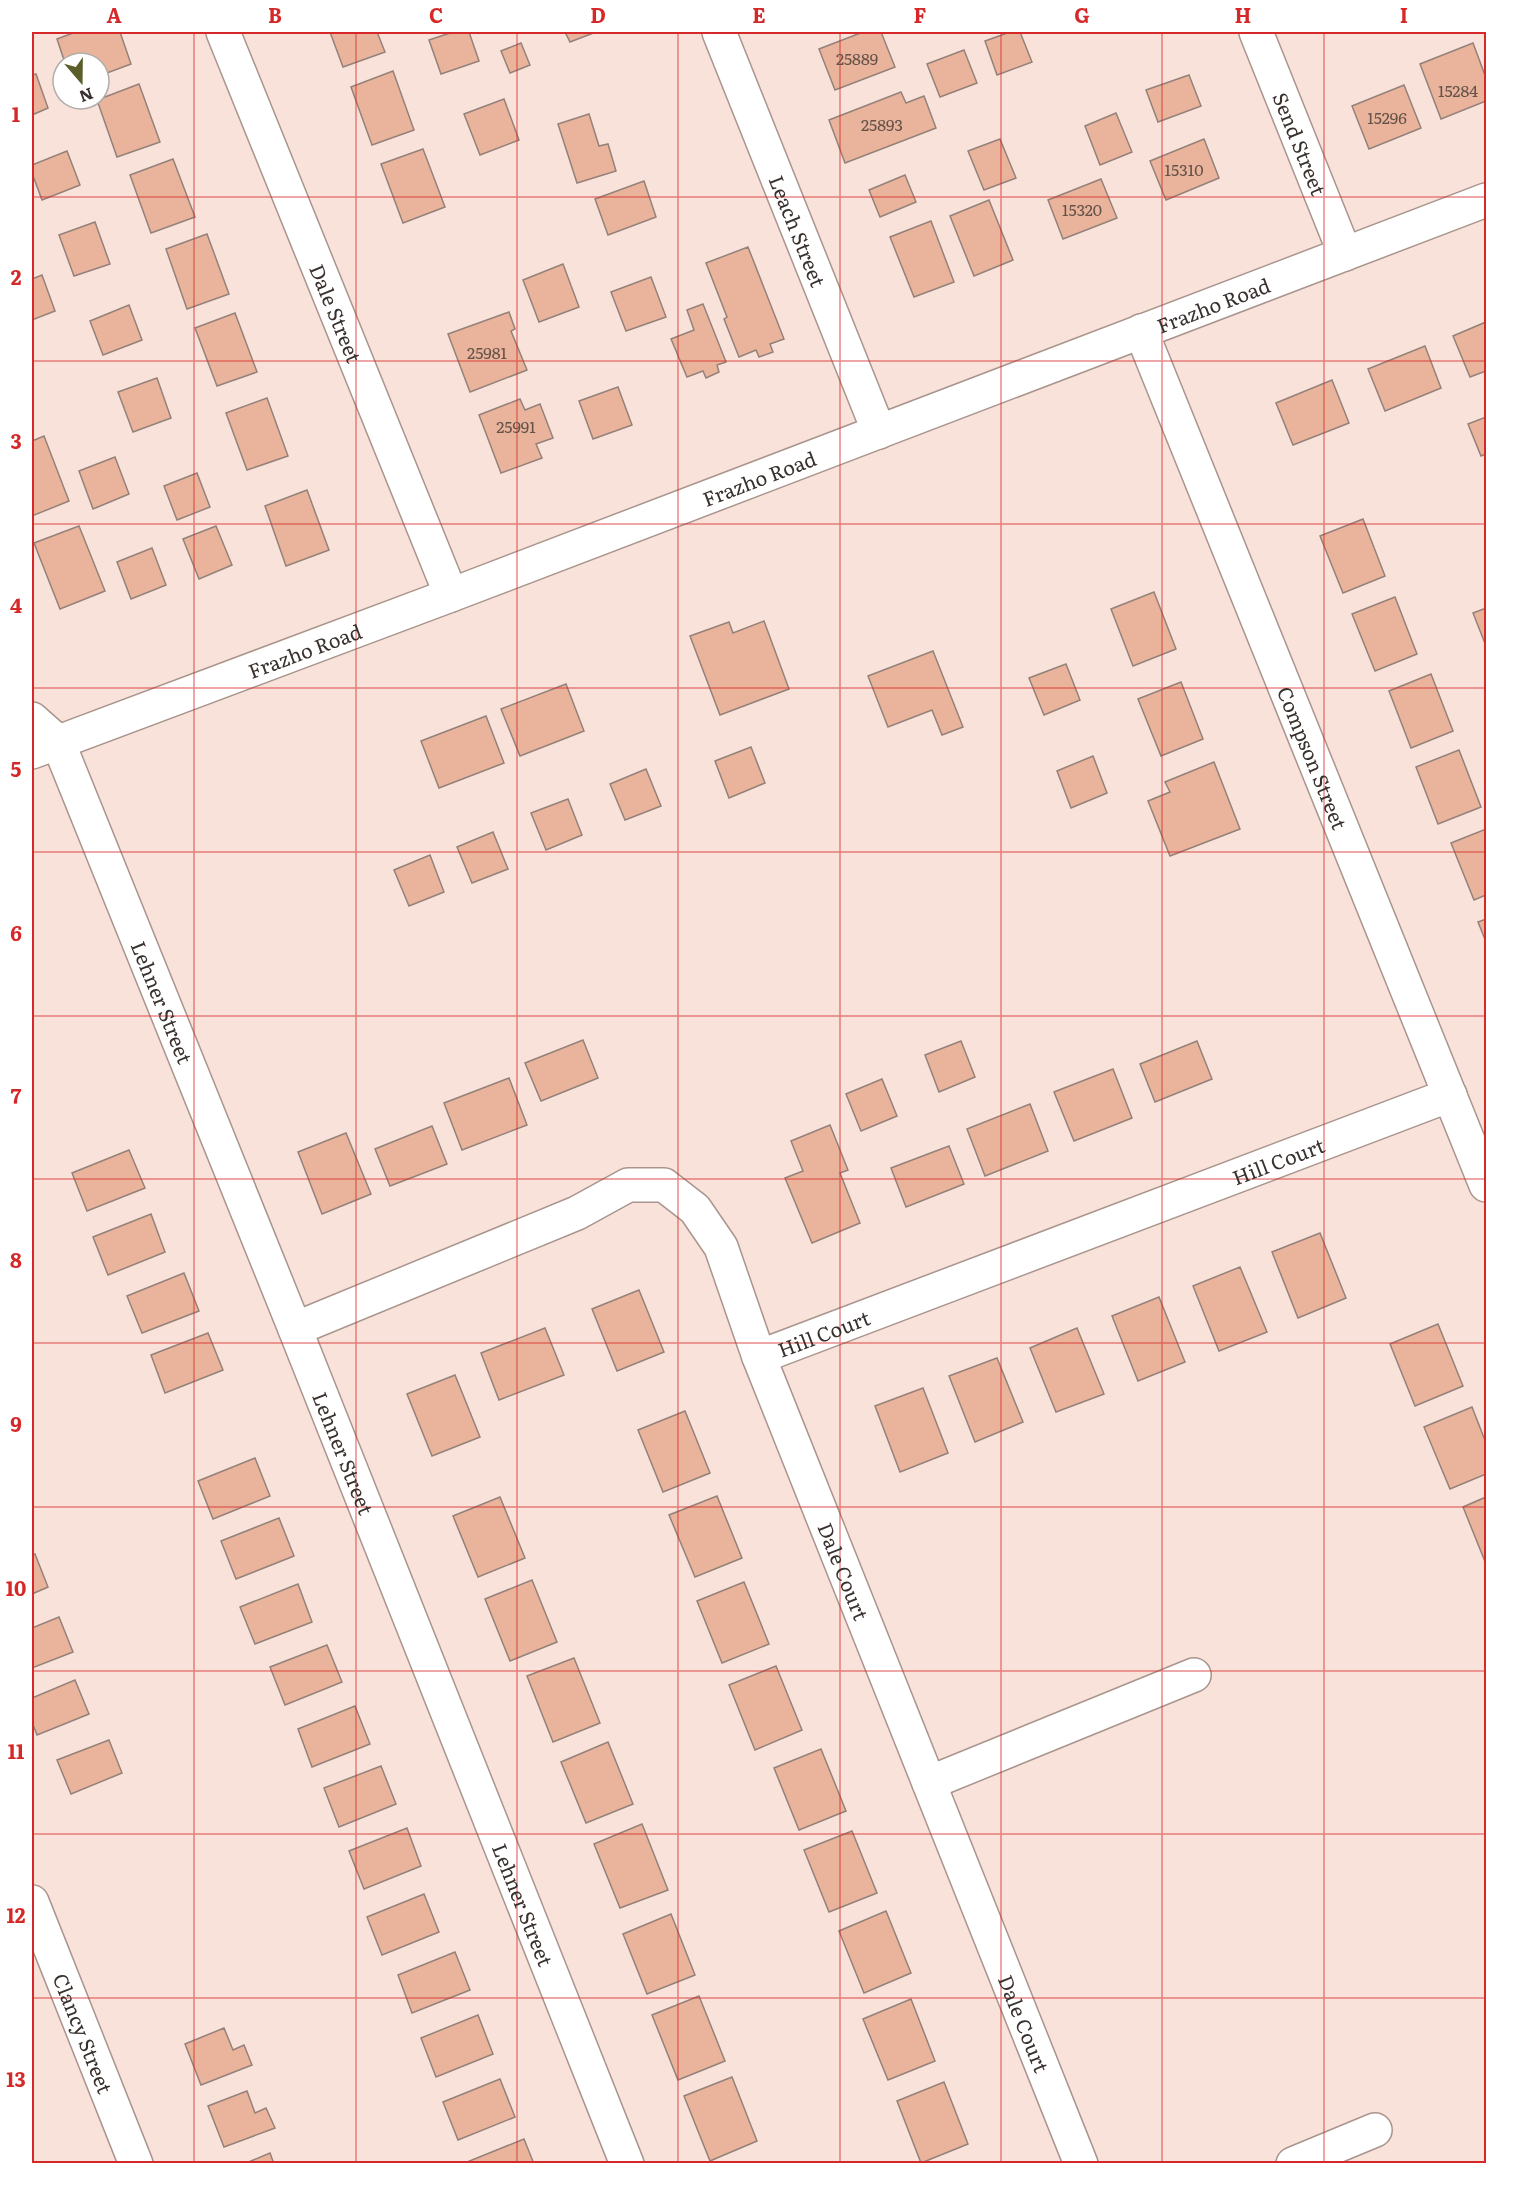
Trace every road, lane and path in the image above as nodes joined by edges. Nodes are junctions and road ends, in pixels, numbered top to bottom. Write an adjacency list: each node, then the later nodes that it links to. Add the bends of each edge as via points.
1 (223, 32): 8 (street, Dale Street)
2 (719, 32): 7 (street, Leach Street)
3 (1256, 32): 5 (street, Send Street)
4 (1486, 200): 5 (street, Frazho Road)
5 (1345, 254): 6 (street, Frazho Road)
6 (1141, 331): 7 (street, Frazho Road); 11 (street, Compson Street)
7 (879, 432): 8 (street, Frazho Road)
8 (451, 595): 10 (street, Frazho Road)
9 (32, 718): 10 (street)
10 (45, 747): 13 (street, Lehner Street)
11 (1450, 1095): 12 (street, Compson Street); 14 (street, Hill Court)
12 (1486, 1185)
13 (296, 1329): 14 (street, Hill Court, via 577,1213 628,1185 664,1185 695,1209 721,1247); 20 (street, Lehner Street)
14 (759, 1357): 16 (street, Dale Court)
15 (1194, 1676): 16 (street)
16 (929, 1784): 21 (street, Dale Court)
17 (32, 1902): 19 (street, Clancy Street)
18 (1375, 2130): 22 (street)
19 (136, 2163)
20 (627, 2163)
21 (1081, 2163)
22 (1293, 2163)

